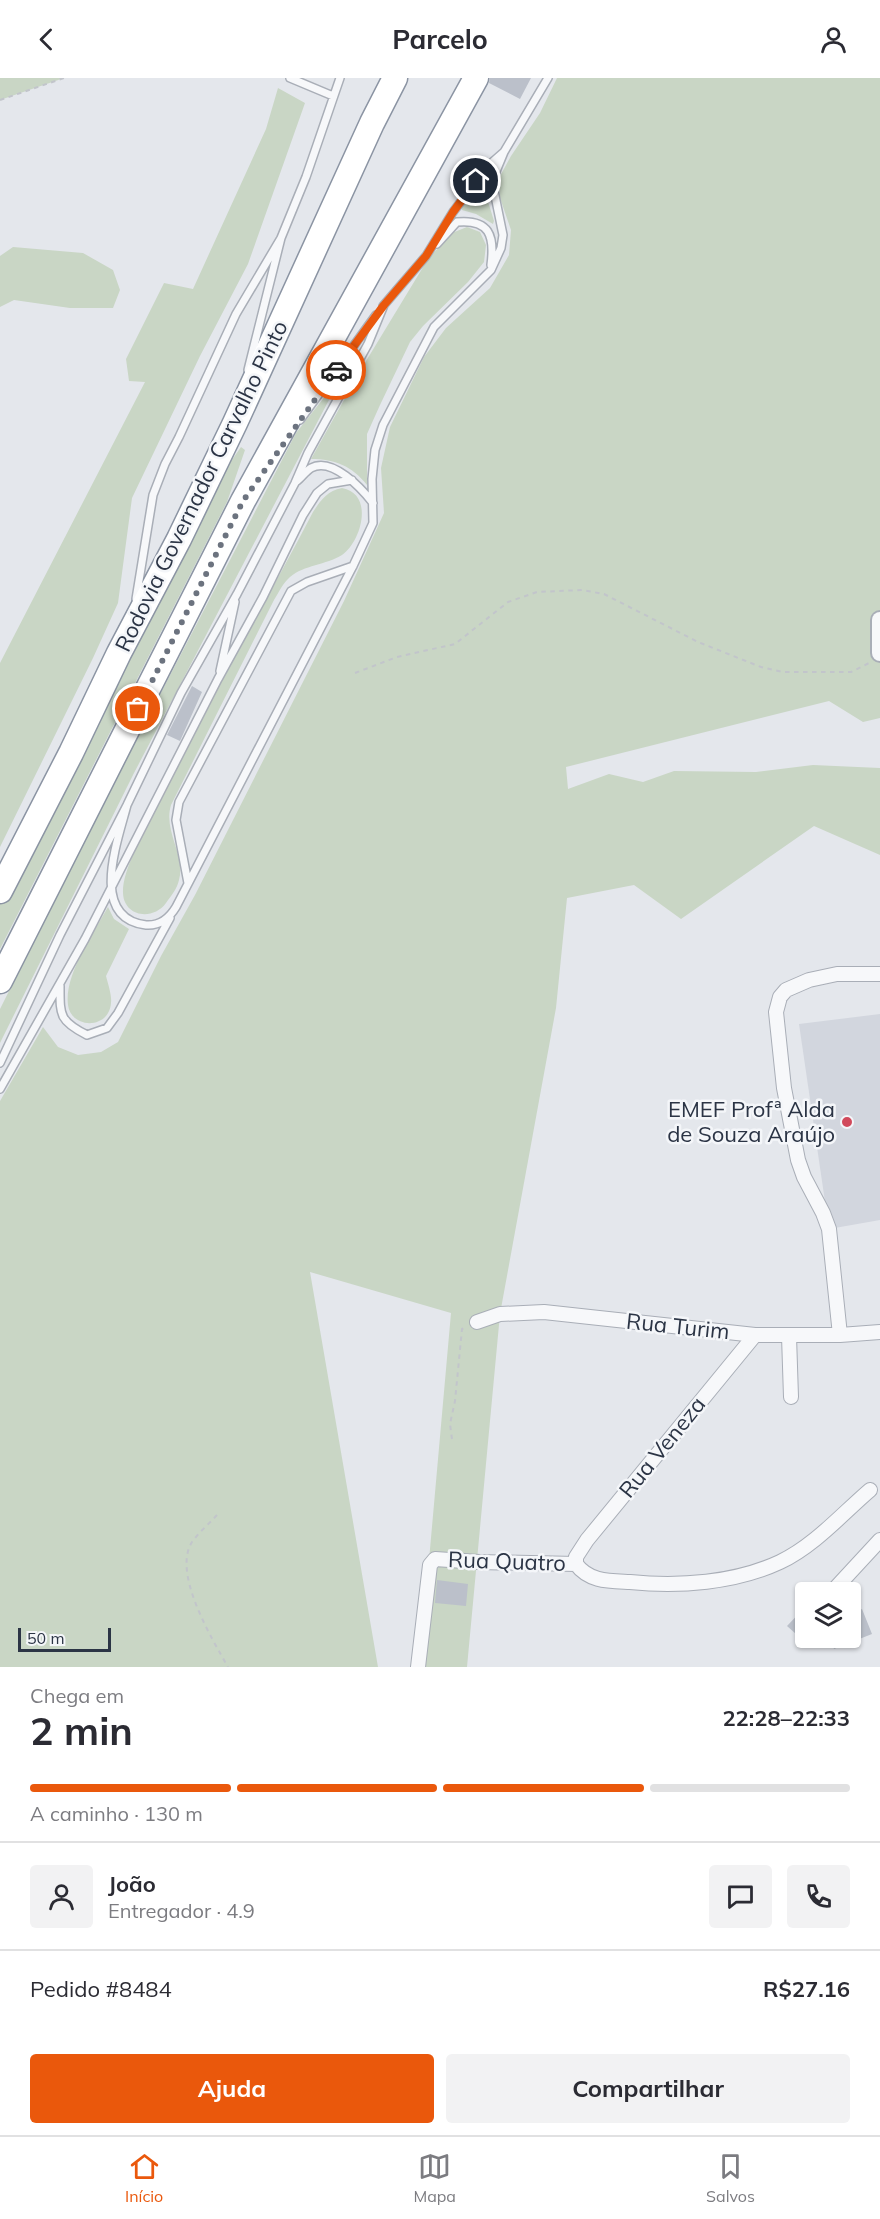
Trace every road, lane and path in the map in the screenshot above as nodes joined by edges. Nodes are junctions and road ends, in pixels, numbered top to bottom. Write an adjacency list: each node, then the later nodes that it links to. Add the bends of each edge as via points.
1 (64, 78): 8 (path)
2 (290, 78): 7 (lane)
3 (340, 78): 7 (lane)
4 (394, 78): 14 (highway, Rodovia Governador Carvalho Pinto)
5 (476, 78): 19 (highway, Rodovia Governador Carvalho Pinto)
6 (548, 78): 9 (lane)
7 (333, 96): 10 (lane)
8 (0, 100)
9 (504, 152): 11 (lane, via 488,166 453,212); 12 (lane, via 492,180 502,235)
10 (281, 238): 14 (lane); 24 (lane, via 236,314 165,464 153,495 137,595)
11 (426, 256): 12 (lane, via 457,222 474,220 486,229 493,248); 13 (lane)
12 (491, 270): 20 (lane, via 434,327 383,425 375,450)
13 (384, 305): 15 (lane); 18 (lane, via 368,344)
14 (235, 423): 24 (highway, Rodovia Governador Carvalho Pinto)
15 (295, 427)
16 (289, 436): 19 (lane)
17 (352, 480): 18 (lane, via 327,466 312,467); 20 (lane); 27 (lane, via 328,484 312,500)
18 (295, 483): 22 (lane)
19 (243, 501): 34 (highway, Rodovia Governador Carvalho Pinto)
20 (373, 503): 21 (lane, via 373,523)
21 (353, 566): 29 (lane); 29 (lane, via 291,591 179,802 176,820)
22 (237, 594): 27 (lane); 28 (lane, via 181,693)
23 (880, 620): 25 (street)
24 (119, 653): 31 (highway, Rodovia Governador Carvalho Pinto)
25 (875, 658): 26 (path, via 851,672 783,672 761,667 698,642 604,594 582,590 537,592 508,602 455,644 397,657)
26 (355, 673)
27 (218, 679): 30 (lane)
28 (127, 805): 30 (lane, via 112,863); 36 (lane)
29 (188, 884): 32 (lane)
30 (111, 890): 32 (lane, via 121,914 136,923 151,925); 35 (lane)
31 (0, 891)
32 (170, 918): 35 (lane, via 107,1028 87,1035 69,1026 60,1011)
33 (880, 974): 41 (street, via 837,974 809,980 786,990 776,1012 784,1088 798,1161 829,1229)
34 (0, 981)
35 (60, 984): 37 (lane)
36 (0, 1063)
37 (0, 1089)
38 (477, 1322): 40 (street, Rua Turim, via 500,1314 544,1312); 44 (path, via 462,1329 450,1424)
39 (880, 1332): 41 (street, Rua Turim)
40 (755, 1335): 42 (street, Rua Turim); 48 (street, Rua Veneza, via 586,1540)
41 (840, 1335): 42 (street, Rua Turim)
42 (789, 1336): 43 (street)
43 (791, 1397)
44 (452, 1439)
45 (870, 1490): 48 (street, Rua Quatro, via 795,1553 778,1563 727,1578 654,1585 598,1579 587,1575)
46 (217, 1515): 50 (path, via 191,1544 185,1571 198,1612)
47 (880, 1540): 49 (street)
48 (576, 1563): 51 (street, Rua Quatro, via 435,1559 430,1565)
49 (841, 1582)
50 (228, 1667)
51 (418, 1667)

